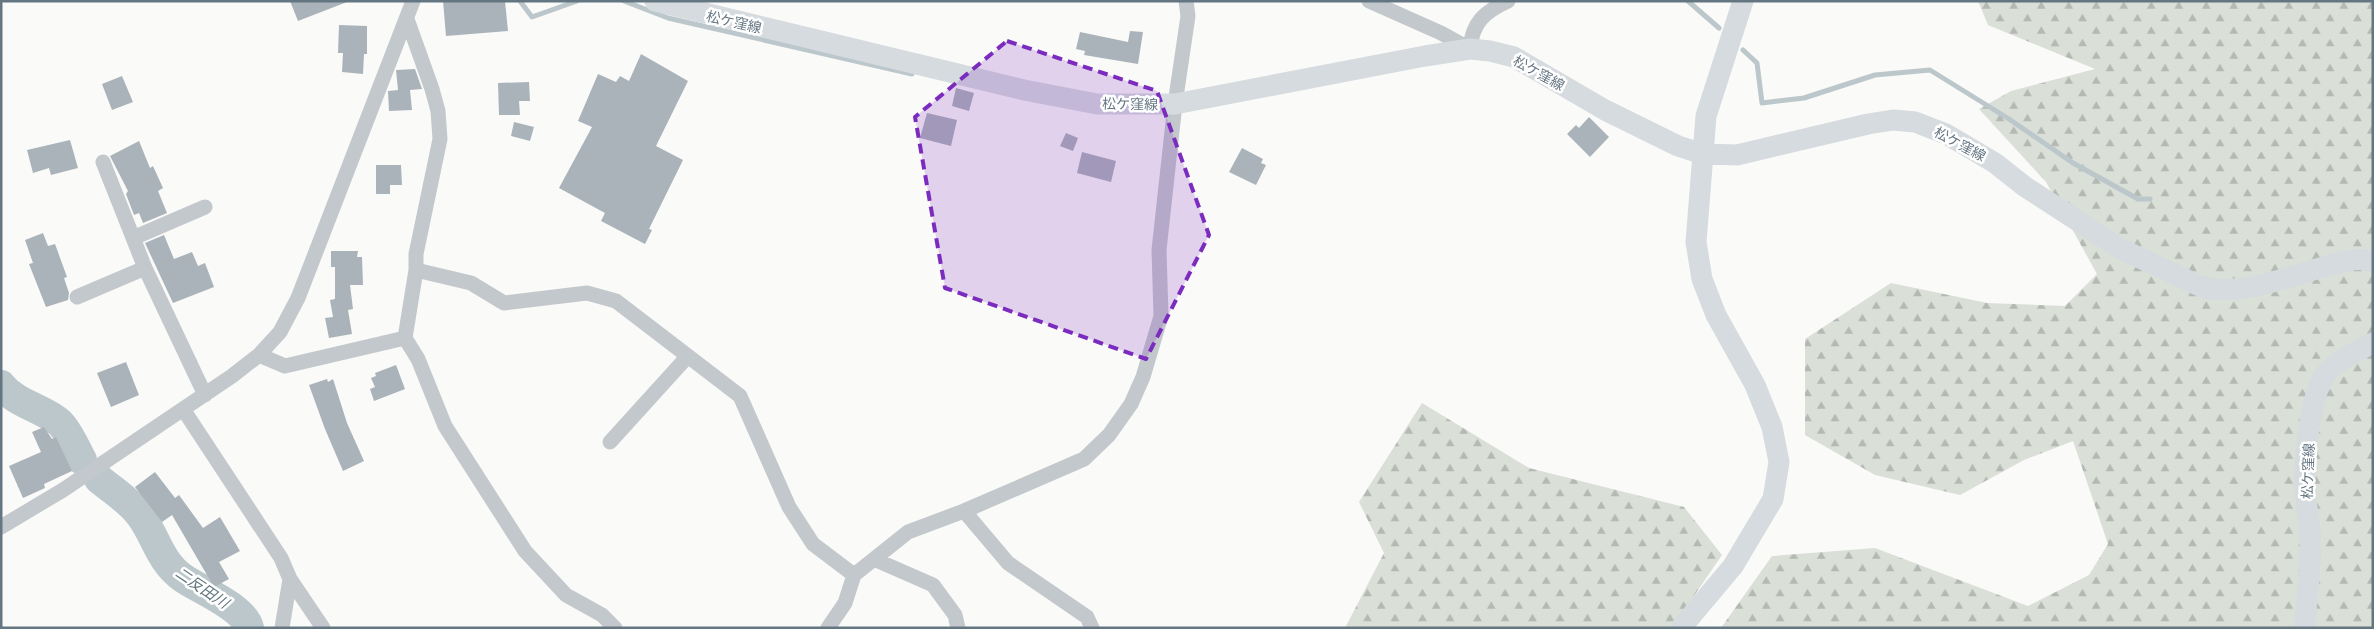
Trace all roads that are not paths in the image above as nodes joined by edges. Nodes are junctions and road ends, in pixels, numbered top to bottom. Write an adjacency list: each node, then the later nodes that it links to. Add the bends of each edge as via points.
1 (412, 1): 7 (street)
2 (655, 1): 9 (street, 松ケ窪線, via 1024,90 1096,104)
3 (1186, 1): 9 (street, via 1188,16)
4 (1369, 1): 8 (street)
5 (1508, 1): 8 (street, via 1482,17 1471,34)
6 (1742, 1): 10 (street, via 1706,116)
7 (407, 18): 16 (street, via 438,111 440,140 416,254); 20 (street, via 298,298 280,332)
8 (1470, 49): 9 (street, 松ケ窪線); 10 (street, 松ケ窪線, via 1514,57 1605,110 1678,146)
9 (1175, 104): 25 (street, via 1159,250 1161,316 1144,377 1131,404 1109,435 1084,458)
10 (1703, 154): 14 (street, 松ケ窪線, via 1737,155 1868,124 1893,120 1915,122 1946,134 1995,163 2024,186 2121,249 2202,288 2214,291 2236,289 2351,260); 36 (street, via 1696,242 1702,279 1716,315 1755,385 1772,427 1778,462 1773,499 1733,566)
11 (103, 162): 13 (street)
12 (204, 206): 13 (street)
13 (133, 238): 15 (street)
14 (2373, 262)
15 (145, 268): 17 (street); 22 (street)
16 (416, 270): 18 (street); 21 (street, via 471,283 504,303 587,293 616,301)
17 (77, 297)
18 (405, 338): 20 (street, via 284,366); 32 (street, via 418,359 445,426 525,551 566,595 602,615)
19 (2373, 344): 37 (street, 松ケ窪線, via 2342,359 2326,374 2317,390 2305,470 2310,531)
20 (259, 355): 22 (street)
21 (688, 356): 24 (street); 28 (street, via 740,396 789,507 803,529 813,544)
22 (205, 395): 23 (street)
23 (183, 410): 26 (street); 29 (street, via 281,558)
24 (610, 442)
25 (964, 511): 27 (street, via 908,532); 35 (street, via 1008,563 1087,617)
26 (1, 527)
27 (876, 560): 28 (street); 34 (street, via 933,585 955,615)
28 (854, 575): 33 (street, via 845,603)
29 (290, 579): 30 (street); 31 (street)
30 (282, 628)
31 (323, 628)
32 (615, 628)
33 (828, 628)
34 (958, 628)
35 (1092, 628)
36 (1681, 628)
37 (2304, 628)

